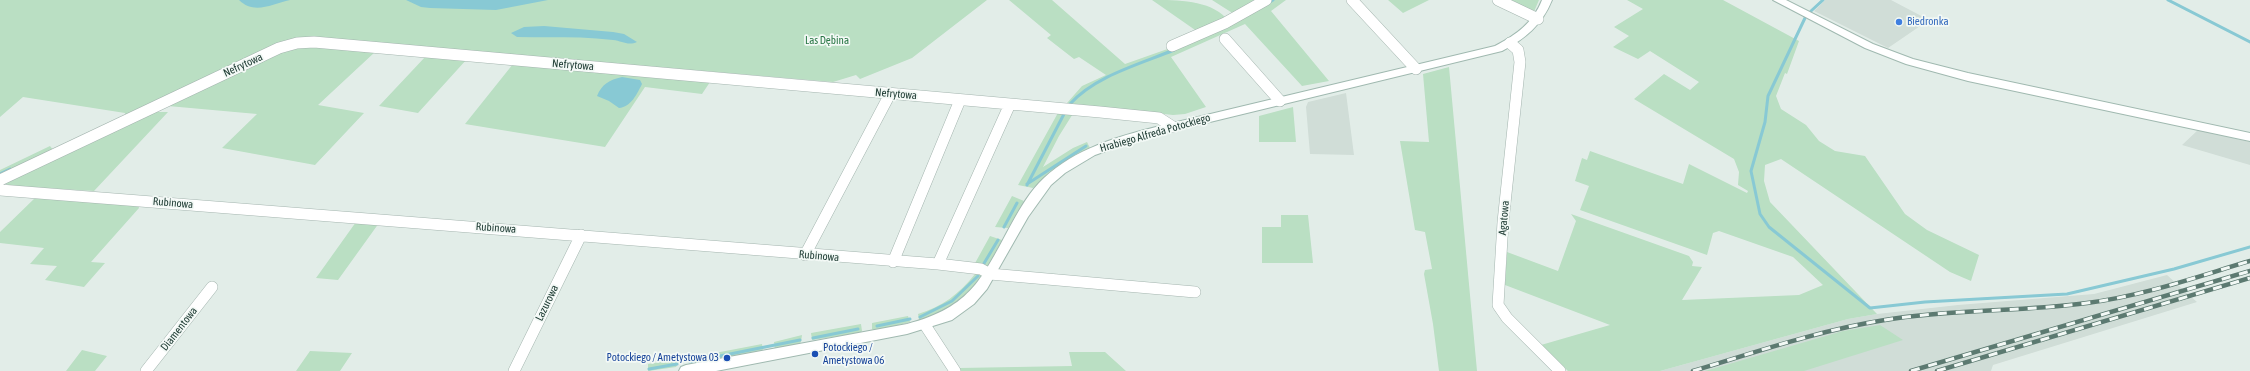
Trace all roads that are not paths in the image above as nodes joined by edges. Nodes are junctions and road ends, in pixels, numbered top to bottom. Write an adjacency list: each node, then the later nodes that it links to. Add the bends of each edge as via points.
1 (1266, 0): 9 (street, via 1231,21)
2 (1352, 0): 10 (street)
3 (1498, 0): 6 (street)
4 (1547, 0): 6 (street, Hrabiego Alfreda Potockiego)
5 (1778, 0): 16 (street, via 1869,46 1917,64)
6 (1538, 19): 8 (street, Hrabiego Alfreda Potockiego)
7 (1225, 40): 13 (street)
8 (1510, 43): 10 (street, Hrabiego Alfreda Potockiego, via 1484,53); 31 (street, Agatowa, via 1518,50 1520,62 1503,222 1498,305 1500,311)
9 (1172, 46)
10 (1416, 69): 13 (street, Hrabiego Alfreda Potockiego)
11 (890, 94): 12 (street, Nefrytowa); 17 (street, Nefrytowa, via 314,42 297,43 279,48); 20 (street)
12 (960, 100): 14 (street, Nefrytowa); 21 (street)
13 (1280, 101): 15 (street, Hrabiego Alfreda Potockiego)
14 (1010, 104): 15 (street, Nefrytowa, via 1159,118); 22 (street)
15 (1173, 127): 23 (street, Hrabiego Alfreda Potockiego, via 1108,145 1062,169 1027,206)
16 (2250, 137)
17 (0, 180)
18 (0, 190): 19 (street, Rubinowa)
19 (581, 235): 20 (street, Rubinowa); 28 (street, Lazurowa)
20 (805, 255): 21 (street, Rubinowa)
21 (893, 262): 22 (street, Rubinowa)
22 (938, 264): 23 (street, Rubinowa, via 976,268)
23 (990, 274): 25 (street, Rubinowa); 26 (street, Hrabiego Alfreda Potockiego, via 966,303 953,313)
24 (212, 287): 27 (street, Diamentowa)
25 (1195, 292)
26 (925, 325): 29 (street, Hrabiego Alfreda Potockiego); 30 (street)
27 (146, 371)
28 (514, 371)
29 (686, 371)
30 (955, 371)
31 (1560, 371)

